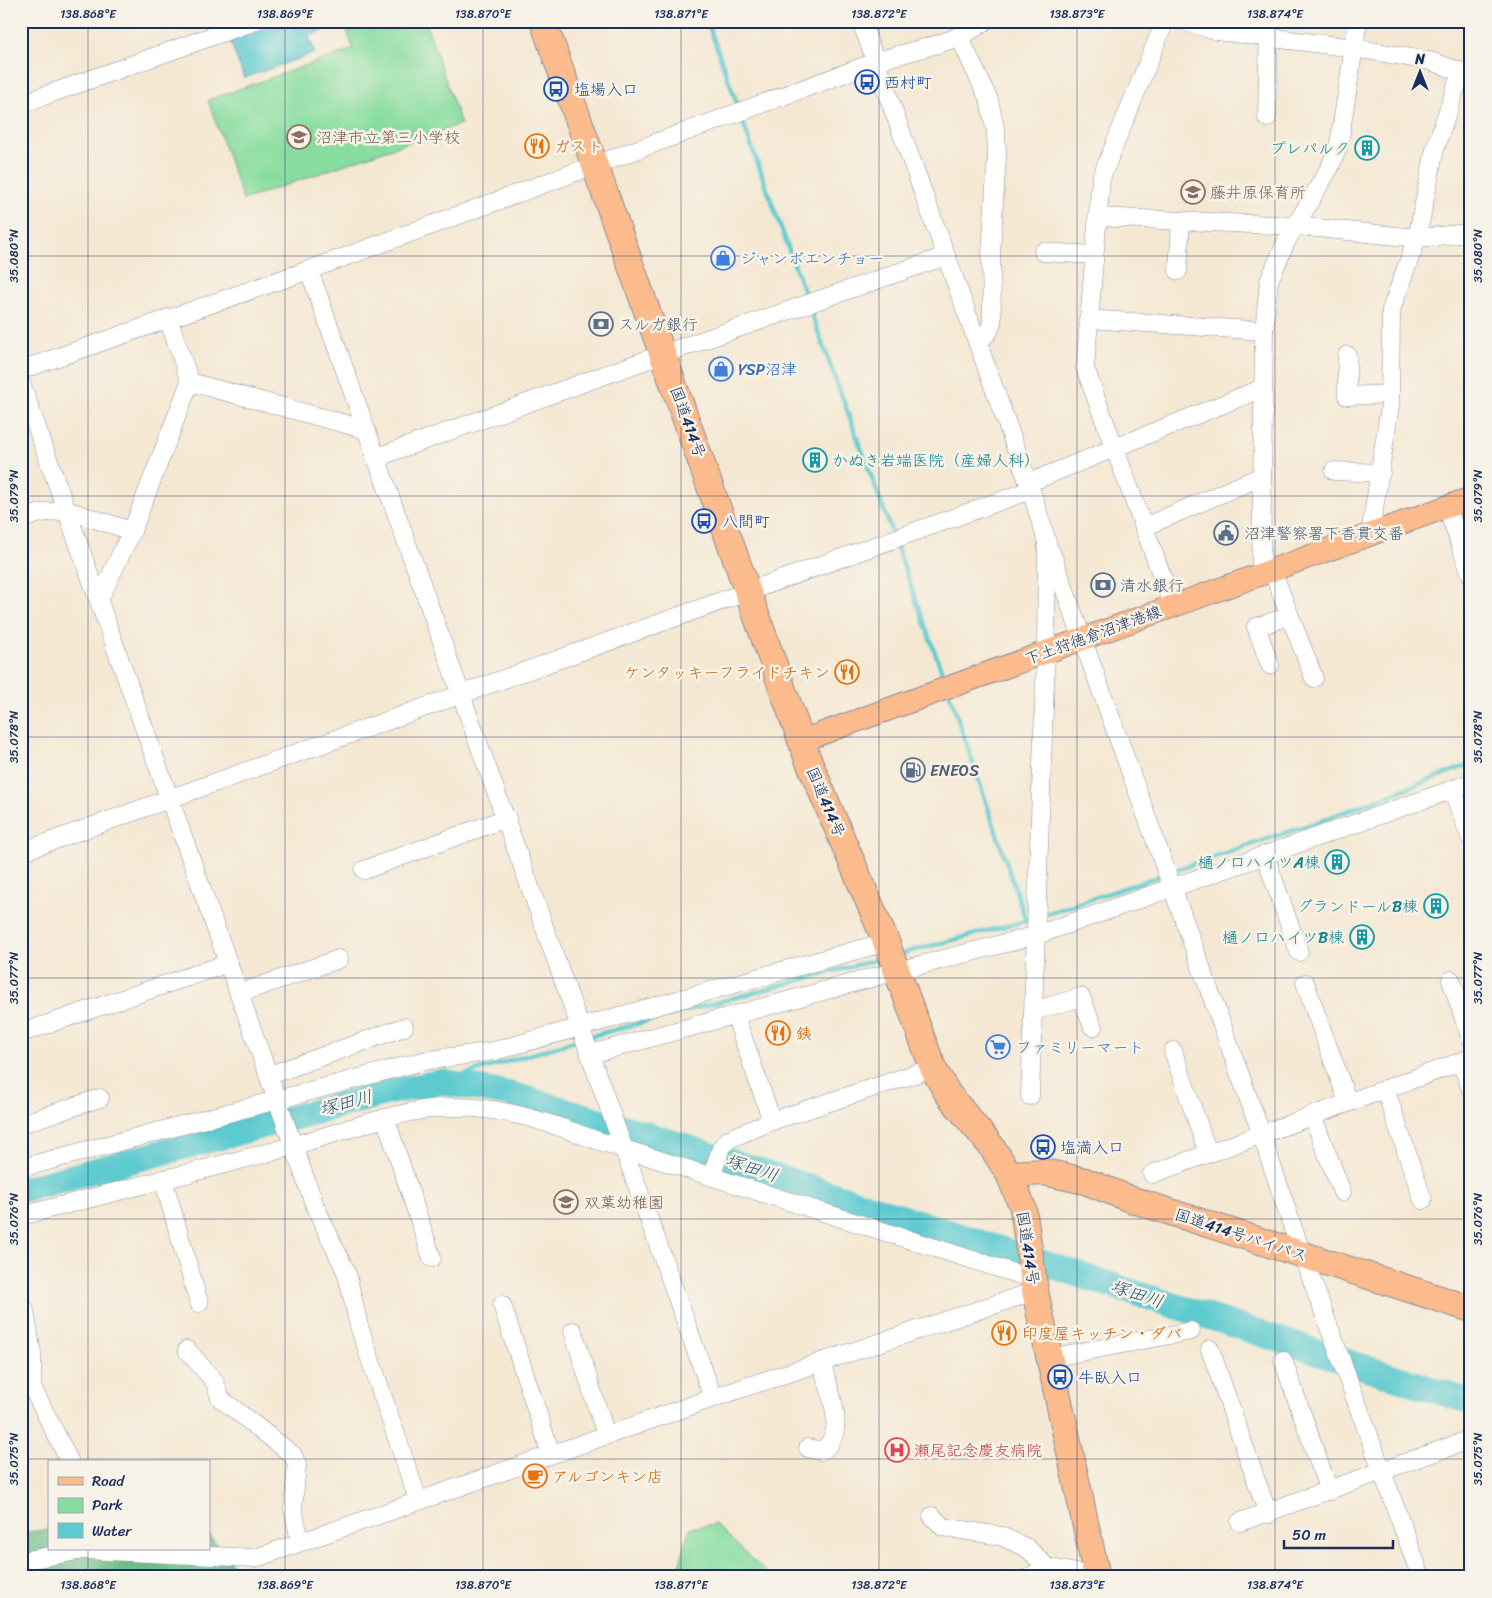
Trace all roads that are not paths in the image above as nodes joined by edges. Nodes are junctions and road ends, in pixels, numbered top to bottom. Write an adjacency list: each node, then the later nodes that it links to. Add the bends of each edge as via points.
1 (255, 21): 8 (street)
2 (544, 21): 16 (highway, 国道414号)
3 (862, 21): 12 (street)
4 (985, 21): 10 (street, via 972,32)
5 (1165, 21): 17 (street, via 1101,178)
6 (1183, 21): 9 (street, via 1217,31)
7 (1358, 21): 11 (street)
8 (222, 27): 14 (street)
9 (1268, 29): 11 (street); 15 (street)
10 (959, 36): 12 (street); 30 (street, via 990,100 996,132 992,322 990,330)
11 (1354, 48): 13 (street, via 1430,61); 19 (street, via 1338,144 1330,167)
12 (877, 63): 16 (street); 23 (street)
13 (1466, 74): 21 (street, via 1435,149)
14 (21, 104)
15 (1266, 118)
16 (594, 164): 25 (street); 31 (highway, 国道414号)
17 (1097, 217): 18 (street); 24 (street)
18 (1182, 220): 19 (street); 26 (street)
19 (1297, 226): 21 (street); 29 (street, via 1286,242 1269,281)
20 (1471, 234): 21 (street)
21 (1417, 238): 37 (street, via 1391,310)
22 (1043, 252): 24 (street)
23 (946, 256): 30 (street); 31 (street)
24 (1094, 256): 28 (street)
25 (309, 270): 27 (street); 38 (street)
26 (1178, 271)
27 (168, 318): 33 (street); 34 (street)
28 (1088, 319): 29 (street); 39 (street, via 1085,368)
29 (1264, 331): 36 (street)
30 (978, 344): 44 (street)
31 (663, 354): 40 (street); 55 (highway, 国道414号)
32 (1347, 355): 37 (street, via 1348,396)
33 (21, 370)
34 (190, 382): 38 (street); 50 (street)
35 (21, 383): 47 (street)
36 (1263, 388): 39 (street); 43 (street)
37 (1390, 394): 42 (street)
38 (364, 429): 40 (street)
39 (1115, 449): 44 (street); 49 (street)
40 (375, 458): 63 (street)
41 (1334, 471): 42 (street)
42 (1381, 473): 51 (street)
43 (1262, 476): 49 (street); 53 (street)
44 (1030, 486): 52 (street); 55 (street)
45 (1471, 498): 46 (main road, 下土狩徳倉沼津港線)
46 (1447, 507): 51 (main road, 下土狩徳倉沼津港線); 54 (street)
47 (66, 510): 48 (street); 50 (street); 56 (street)
48 (21, 518)
49 (1144, 527): 57 (street)
50 (132, 531): 56 (street)
51 (1370, 535): 53 (main road, 下土狩徳倉沼津港線)
52 (1047, 542): 59 (street); 60 (street)
53 (1266, 571): 57 (main road, 下土狩徳倉沼津港線); 58 (street)
54 (1471, 575)
55 (749, 591): 63 (street); 64 (highway, 国道414号)
56 (99, 600): 67 (street)
57 (1173, 606): 59 (main road, 下土狩徳倉沼津港線)
58 (1290, 616): 61 (street, via 1256,627); 62 (street)
59 (1082, 639): 60 (main road, 下土狩徳倉沼津港線); 73 (street)
60 (1046, 652): 64 (main road, 下土狩徳倉沼津港線); 74 (street)
61 (1270, 665)
62 (1314, 678)
63 (461, 694): 67 (street); 68 (street)
64 (801, 741): 75 (highway, 国道414号)
65 (1471, 783): 66 (street)
66 (1452, 789): 69 (street); 71 (street)
67 (171, 798): 70 (street); 78 (street)
68 (507, 818): 72 (street); 86 (street)
69 (1471, 839)
70 (21, 852)
71 (1265, 855): 73 (street); 76 (street)
72 (364, 870)
73 (1172, 886): 74 (street); 105 (street)
74 (1037, 936): 79 (street); 83 (street)
75 (886, 942): 79 (highway, 国道414号); 86 (street)
76 (1299, 952)
77 (339, 959): 82 (street)
78 (229, 963): 82 (street); 88 (street)
79 (898, 971): 84 (street); 93 (highway, 国道414号)
80 (1451, 980): 89 (street)
81 (1305, 983): 100 (street)
82 (240, 993): 94 (street)
83 (1034, 1011): 87 (street, via 1081,997); 97 (street)
84 (735, 1015): 91 (street); 103 (street)
85 (404, 1027): 94 (street)
86 (581, 1027): 91 (street); 99 (street, via 494,1051 423,1061)
87 (1093, 1027)
88 (21, 1033)
89 (1471, 1039)
90 (1173, 1050): 108 (street)
91 (591, 1054): 107 (street)
92 (1466, 1060): 95 (street); 96 (street)
93 (933, 1068): 103 (street); 111 (highway, 国道414号, via 948,1094 992,1147)
94 (270, 1075): 99 (street)
95 (1385, 1088): 100 (street); 115 (street)
96 (1471, 1089)
97 (1030, 1096)
98 (100, 1098): 104 (street)
99 (279, 1101): 106 (street); 109 (street)
100 (1348, 1102): 101 (street)
101 (1312, 1115): 105 (street); 114 (street)
102 (386, 1120): 106 (street); 107 (street, via 412,1112 454,1107 549,1122 593,1139); 118 (street)
103 (772, 1121): 110 (street, via 729,1139 721,1148)
104 (21, 1124)
105 (1261, 1133): 108 (street); 117 (street)
106 (294, 1142): 113 (street); 140 (street, via 315,1206 347,1274 359,1326)
107 (621, 1142): 110 (street); 132 (street)
108 (1208, 1153): 112 (street)
109 (21, 1168)
110 (713, 1171): 119 (street)
111 (1009, 1174): 117 (highway, 国道414号バイパス, via 1044,1172 1085,1182); 119 (highway, 国道414号, via 1023,1208)
112 (1152, 1174)
113 (162, 1179): 116 (street); 120 (street)
114 (1342, 1192)
115 (1423, 1200)
116 (21, 1216)
117 (1302, 1255): 123 (highway, 国道414号バイパス); 138 (street)
118 (432, 1258)
119 (1032, 1274): 128 (highway, 国道414号); 130 (street)
120 (198, 1303)
121 (21, 1304): 131 (street, via 32,1353)
122 (502, 1305): 136 (street)
123 (1471, 1310)
124 (573, 1331): 133 (street)
125 (1190, 1332): 128 (street)
126 (1210, 1349): 141 (street)
127 (187, 1350): 144 (street, via 215,1382 220,1398 292,1455 297,1465 292,1509)
128 (1049, 1358): 149 (highway, 国道414号)
129 (1283, 1360): 139 (street)
130 (821, 1362): 132 (street); 135 (street, via 834,1406 834,1438 821,1451)
131 (27, 1371): 137 (street)
132 (713, 1398): 133 (street)
133 (606, 1435): 136 (street)
134 (1470, 1442): 138 (street)
135 (808, 1448)
136 (551, 1454): 140 (street)
137 (69, 1460)
138 (1384, 1472): 139 (street); 150 (street)
139 (1329, 1491): 141 (street)
140 (418, 1500): 144 (street)
141 (1268, 1514): 143 (street)
142 (932, 1516): 147 (street, via 943,1527 1001,1536 1027,1548)
143 (1240, 1522)
144 (300, 1541): 145 (street, via 256,1558)
145 (176, 1552): 146 (street, via 84,1550)
146 (21, 1561)
147 (1047, 1567): 148 (street); 149 (street)
148 (1029, 1577)
149 (1097, 1577)
150 (1421, 1577)

